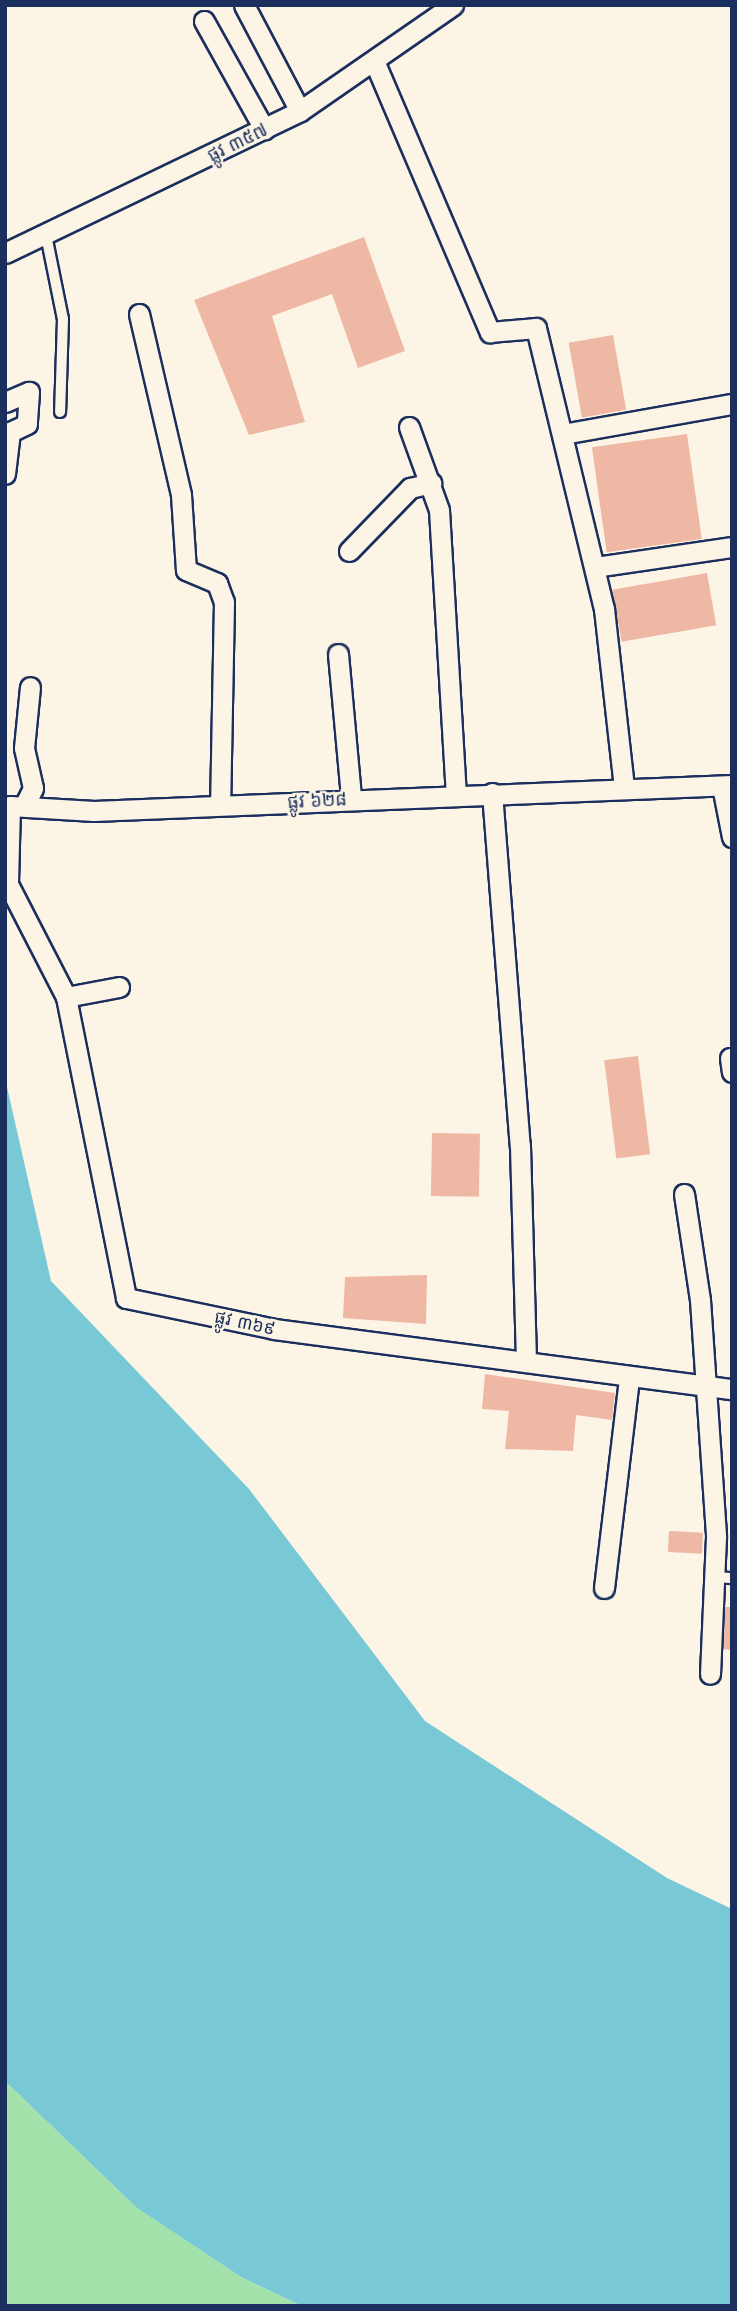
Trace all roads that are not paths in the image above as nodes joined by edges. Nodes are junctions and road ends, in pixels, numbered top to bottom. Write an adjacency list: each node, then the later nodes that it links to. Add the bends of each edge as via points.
1 (244, 5): 5 (street)
2 (453, 5): 4 (street, ផ្លូវ ៣៥៧)
3 (204, 21): 6 (street)
4 (375, 63): 5 (street, ផ្លូវ ៣៥៧); 14 (street, via 490,332 536,328)
5 (300, 111): 6 (street, ផ្លូវ ៣៥៧)
6 (264, 130): 7 (street, ផ្លូវ ៣៥៧)
7 (46, 236): 8 (street, ផ្លូវ ៣៥៧); 12 (lane, via 63,319)
8 (5, 253)
9 (139, 314): 28 (street, via 181,495 186,570 217,583 224,601)
10 (5, 402): 15 (street, via 29,392 27,424 10,432)
11 (732, 404): 14 (street)
12 (60, 412)
13 (409, 427): 17 (street)
14 (563, 434): 20 (street)
15 (6, 445): 16 (street)
16 (5, 474)
17 (431, 483): 19 (street, via 410,488); 26 (street, via 439,510)
18 (732, 547): 20 (street)
19 (349, 551)
20 (595, 567): 24 (street)
21 (338, 653): 27 (street)
22 (30, 687): 29 (street, via 24,748 33,788)
23 (727, 785): 24 (street, ផ្លូវ ៦២៨); 30 (street)
24 (624, 789): 25 (street, ផ្លូវ ៦២៨)
25 (492, 793): 26 (street, ផ្លូវ ៦២៨); 34 (street, via 520,1146)
26 (456, 795): 27 (street, ផ្លូវ ៦២៨)
27 (351, 798): 28 (street, ផ្លូវ ៦២៨)
28 (220, 804): 29 (street, ផ្លូវ ៦២៨, via 94,811)
29 (24, 806): 32 (street, ផ្លូវ ៣៦៩, via 10,806 8,884)
30 (732, 837)
31 (119, 987): 32 (street)
32 (66, 997): 34 (street, ផ្លូវ ៣៦៩, via 126,1298 274,1329)
33 (684, 1194): 36 (street, via 700,1300)
34 (526, 1362): 35 (street, ផ្លូវ ៣៦៩)
35 (629, 1379): 36 (street, ផ្លូវ ៣៦៩); 39 (street)
36 (702, 1387): 37 (street, ផ្លូវ ៣៦៩); 38 (street)
37 (732, 1389)
38 (724, 1577): 40 (street)
39 (604, 1588)
40 (710, 1674)

